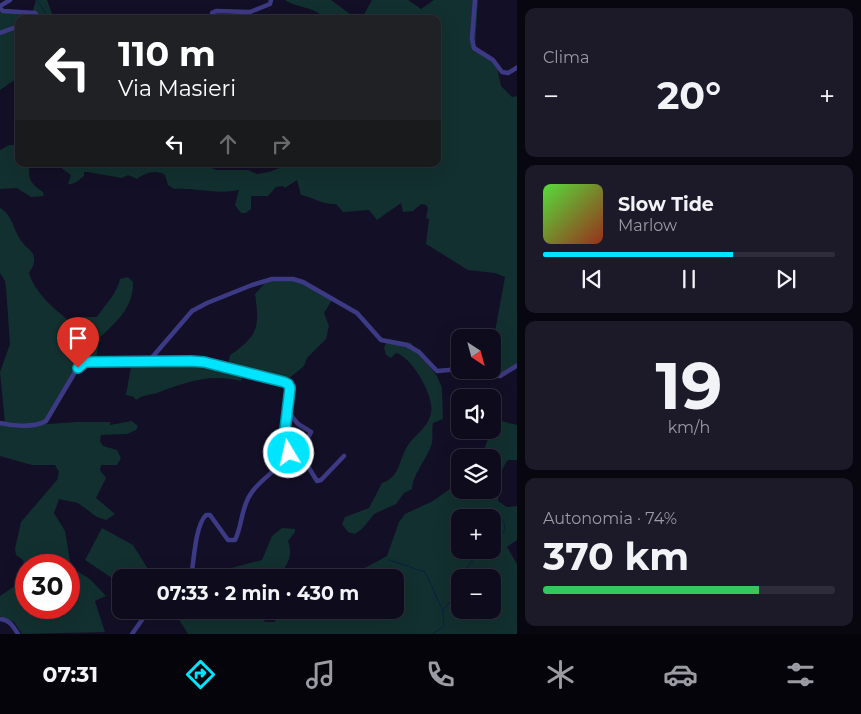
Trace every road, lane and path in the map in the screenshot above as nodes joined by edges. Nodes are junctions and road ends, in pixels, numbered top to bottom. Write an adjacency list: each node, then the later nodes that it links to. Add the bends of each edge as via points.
1 (10, 0): 4 (street)
2 (271, 0): 6 (street, via 270,4 250,12 216,11)
3 (475, 0): 9 (street, via 474,48 493,60 502,72 508,73)
4 (0, 7): 5 (street, via 3,11)
5 (37, 15)
6 (212, 15)
7 (15, 27): 8 (street)
8 (0, 33)
9 (517, 67)
10 (149, 361): 12 (street, via 192,312 207,303 272,279 293,279 357,313 381,340 419,352 437,370); 14 (street, via 204,362 284,382 290,388); 15 (street, via 85,362 78,368 46,421 18,425)
11 (517, 365): 13 (street)
12 (451, 369)
13 (501, 375)
14 (287, 411): 16 (street, via 285,430); 17 (street, via 298,424 311,432 302,450)
15 (0, 423)
16 (289, 453): 18 (street, via 298,466 309,468 317,481); 19 (street, via 281,466 262,480 249,496 235,540 228,540 210,514 206,514 199,529)
17 (306, 456)
18 (344, 456)
19 (192, 569)
20 (0, 619): 22 (street, via 6,619)
21 (143, 619): 23 (street)
22 (18, 634)
23 (132, 634)

